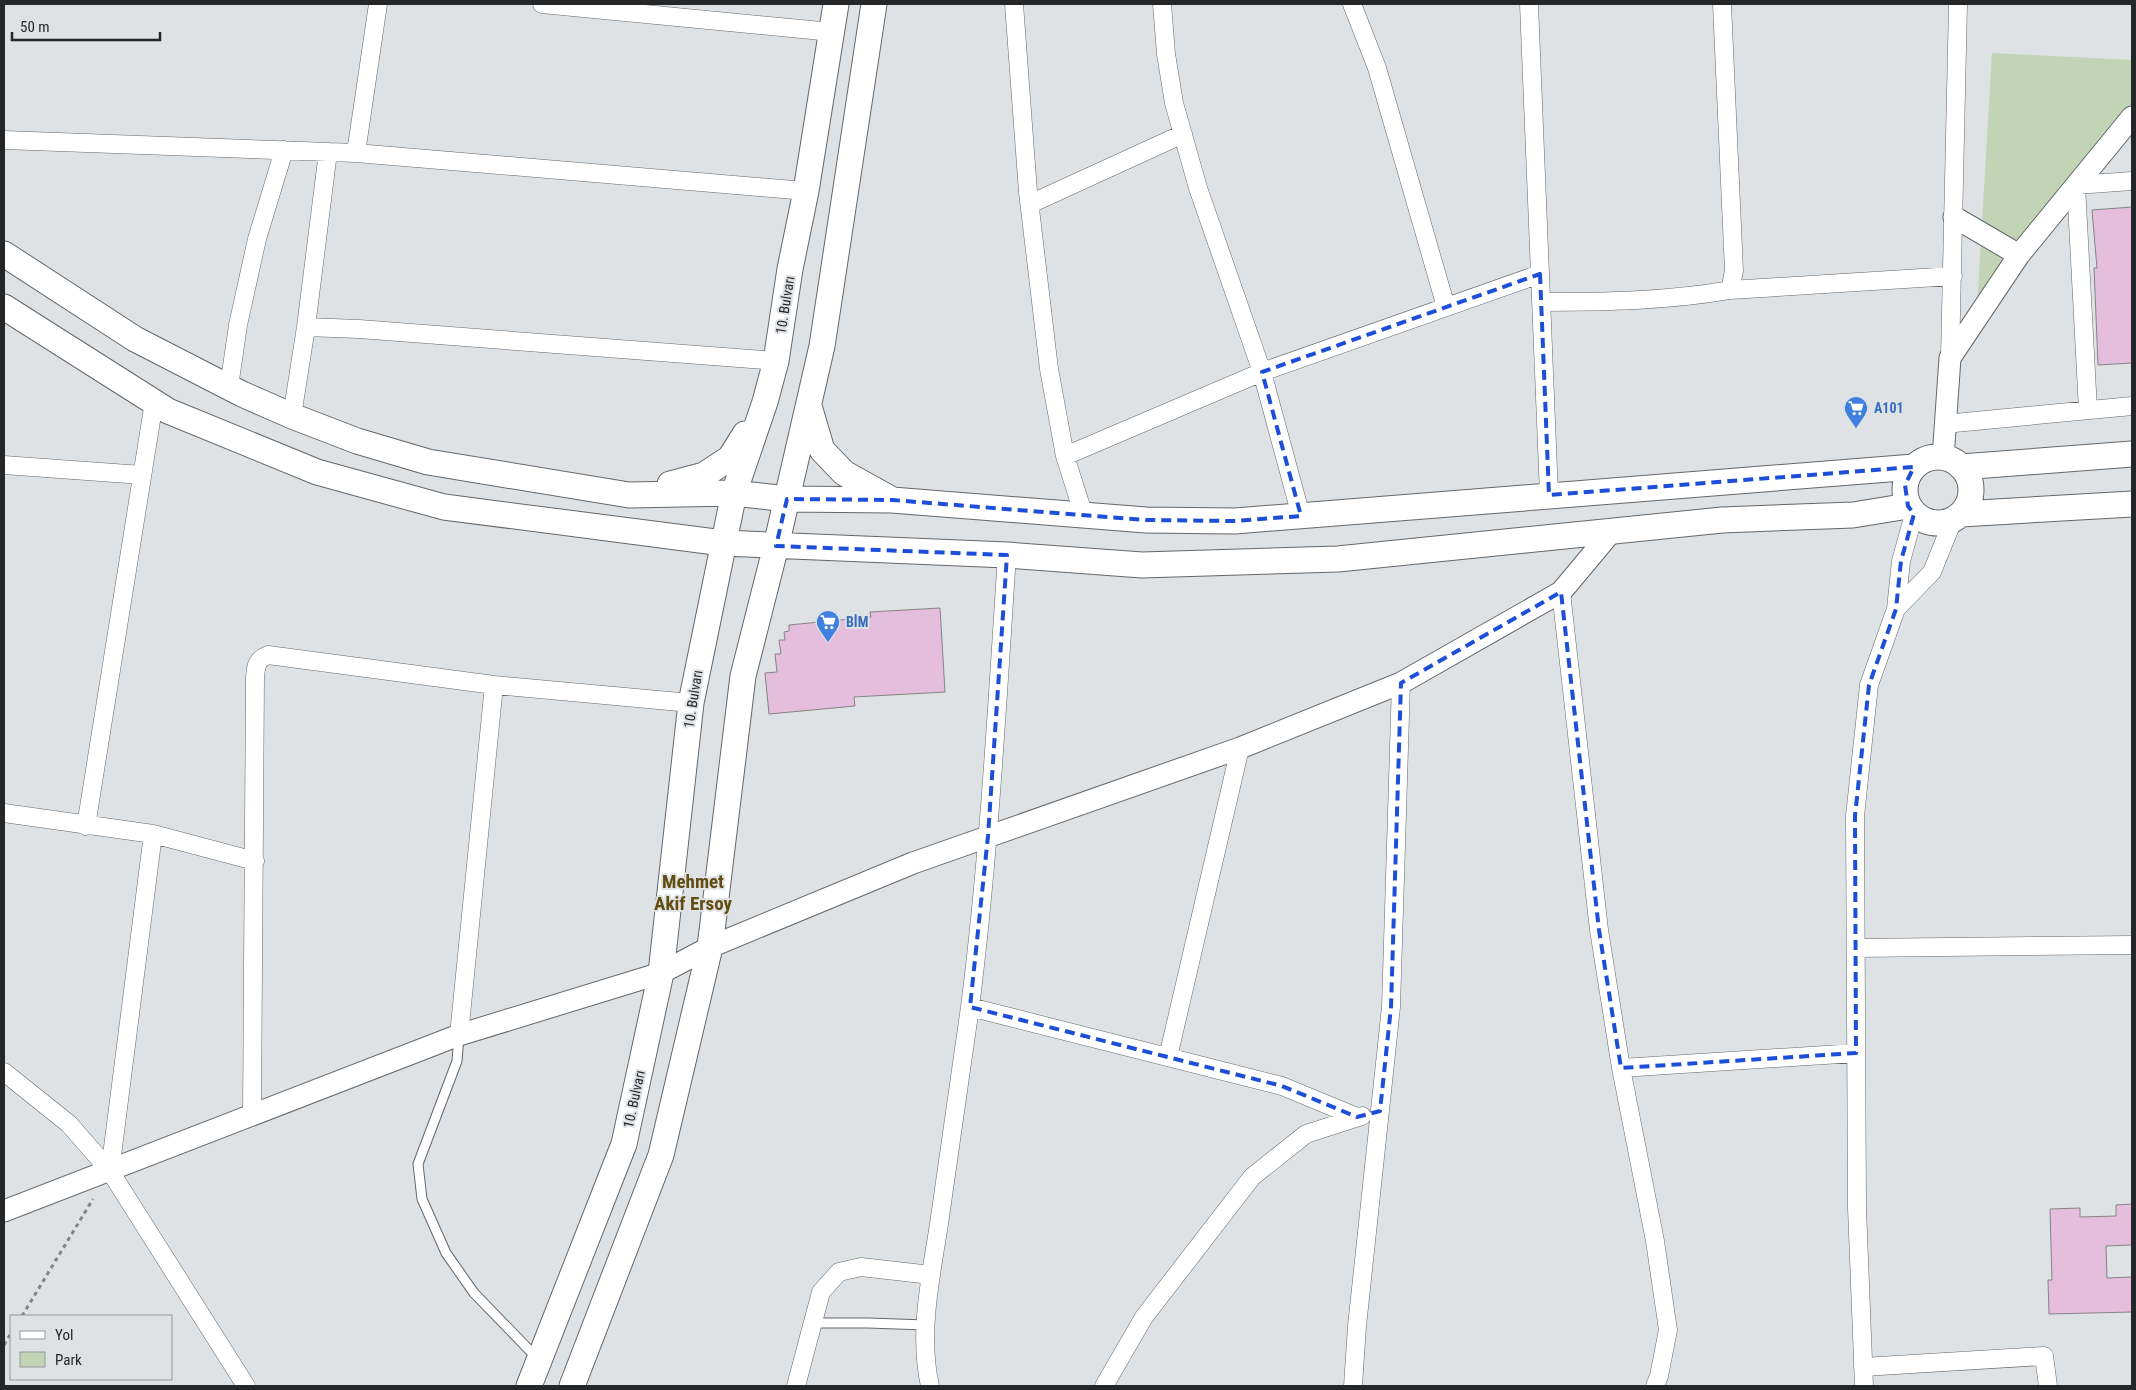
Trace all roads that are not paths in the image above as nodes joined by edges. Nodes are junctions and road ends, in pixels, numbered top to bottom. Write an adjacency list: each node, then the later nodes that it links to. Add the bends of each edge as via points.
1 (378, 4): 17 (street)
2 (542, 4): 11 (street)
3 (836, 4): 11 (main road, 10. Bulvarı)
4 (874, 4): 38 (main road, via 822,346)
5 (1014, 4): 21 (street)
6 (1162, 4): 13 (street, via 1166,54)
7 (1352, 4): 30 (street, via 1377,68)
8 (1529, 4): 25 (street)
9 (1722, 4): 27 (street, via 1734,271)
10 (1958, 4): 22 (street)
11 (832, 32): 20 (main road, 10. Bulvarı)
12 (2132, 117): 19 (street)
13 (1183, 134): 21 (street); 34 (street, via 1198,188)
14 (4, 140): 15 (street)
15 (284, 150): 16 (street); 35 (street, via 257,239 238,325)
16 (328, 152): 17 (street); 31 (street)
17 (356, 153): 20 (street)
18 (2132, 181): 19 (street)
19 (2076, 185): 24 (street); 40 (street)
20 (806, 190): 33 (main road, 10. Bulvarı)
21 (1030, 204): 44 (street, via 1049,369)
22 (1954, 218): 24 (street); 26 (street)
23 (4, 254): 35 (main road, via 135,340)
24 (2019, 255): 32 (street)
25 (1540, 274): 28 (street); 30 (street)
26 (1952, 276): 27 (street); 32 (street)
27 (1730, 290): 28 (street, via 1660,299)
28 (1541, 302): 51 (street)
29 (4, 307): 36 (main road)
30 (1446, 307): 34 (street)
31 (306, 327): 33 (street); 41 (street)
32 (1950, 358): 42 (street)
33 (776, 362): 37 (main road, 10. Bulvarı)
34 (1262, 372): 44 (street); 57 (street)
35 (229, 388): 41 (main road)
36 (154, 402): 48 (street); 60 (main road, via 168,411 317,472 444,507)
37 (765, 402): 49 (main road, 10. Bulvarı); 50 (main road, via 730,458 704,475)
38 (809, 405): 52 (main road); 53 (main road, via 822,450 844,473)
39 (2132, 406): 40 (street)
40 (2088, 410): 42 (street)
41 (292, 416): 50 (main road, via 357,442 428,462)
42 (1944, 424): 45 (street)
43 (2132, 454): 45 (main road)
44 (1065, 456): 56 (street)
45 (1952, 462): 47 (main road, via 1933,458); 58 (main road, via 1968,475 1971,485 1968,506)
46 (4, 465): 48 (street)
47 (1914, 467): 51 (main road); 55 (main road, via 1905,485 1905,496)
48 (142, 475): 70 (street)
49 (734, 493): 50 (main road); 52 (main road); 60 (main road, 10. Bulvarı)
50 (629, 495)
51 (1548, 495): 57 (main road)
52 (787, 499): 53 (main road); 61 (main road)
53 (892, 500): 56 (main road)
54 (2132, 504): 58 (main road)
55 (1911, 510): 58 (main road, via 1923,520 1933,523); 59 (main road, via 1722,520); 64 (street)
56 (1084, 516): 57 (main road, via 1235,521)
57 (1301, 516)
58 (1957, 517): 64 (street, via 1932,572)
59 (1612, 531): 62 (main road, via 1338,559 1142,564); 63 (street)
60 (723, 543): 61 (main road); 67 (main road, 10. Bulvarı)
61 (776, 546): 62 (main road); 75 (main road, via 743,676)
62 (1007, 555): 72 (street)
63 (1561, 592): 65 (street); 82 (street, via 1599,930)
64 (1896, 609): 76 (street, via 1869,685 1855,816)
65 (1401, 683): 68 (street); 84 (street, via 1391,1007)
66 (494, 685): 67 (street); 73 (street, via 268,655 260,658 255,678); 79 (street)
67 (691, 702): 77 (main road, 10. Bulvarı)
68 (1240, 748): 72 (street); 81 (street)
69 (4, 813): 70 (street)
70 (86, 826): 71 (street)
71 (153, 834): 73 (street); 87 (street)
72 (988, 836): 75 (street, via 913,863); 78 (street)
73 (255, 861): 85 (street)
74 (2132, 945): 76 (street)
75 (710, 947): 77 (street); 96 (main road, via 661,1155)
76 (1856, 948): 80 (street)
77 (661, 973): 79 (street); 92 (main road, 10. Bulvarı, via 624,1144)
78 (970, 1006): 81 (street); 89 (street)
79 (459, 1035): 85 (street); 92 (lane, via 457,1061 418,1164 422,1199 446,1253 474,1293)
80 (1856, 1054): 82 (street); 93 (street, via 1856,1208)
81 (1168, 1057): 86 (street, via 1282,1086)
82 (1621, 1068): 101 (street, via 1655,1241 1668,1330)
83 (4, 1072): 87 (street, via 69,1124)
84 (1380, 1111): 86 (street); 100 (street)
85 (252, 1116): 87 (street)
86 (1357, 1117): 99 (street, via 1306,1134 1252,1177 1144,1317)
87 (110, 1171): 88 (street); 94 (street)
88 (4, 1211)
89 (931, 1275): 90 (street, via 861,1267 839,1272 822,1292); 91 (street)
90 (813, 1323): 91 (lane); 97 (street)
91 (926, 1325): 98 (street, via 925,1365)
92 (540, 1362): 95 (main road, 10. Bulvarı)
93 (1863, 1367): 102 (street); 103 (street, via 2044,1356)
94 (246, 1386)
95 (529, 1386)
96 (572, 1386)
97 (796, 1386)
98 (930, 1386)
99 (1104, 1386)
100 (1353, 1386)
101 (1655, 1386)
102 (1864, 1386)
103 (2048, 1386)

